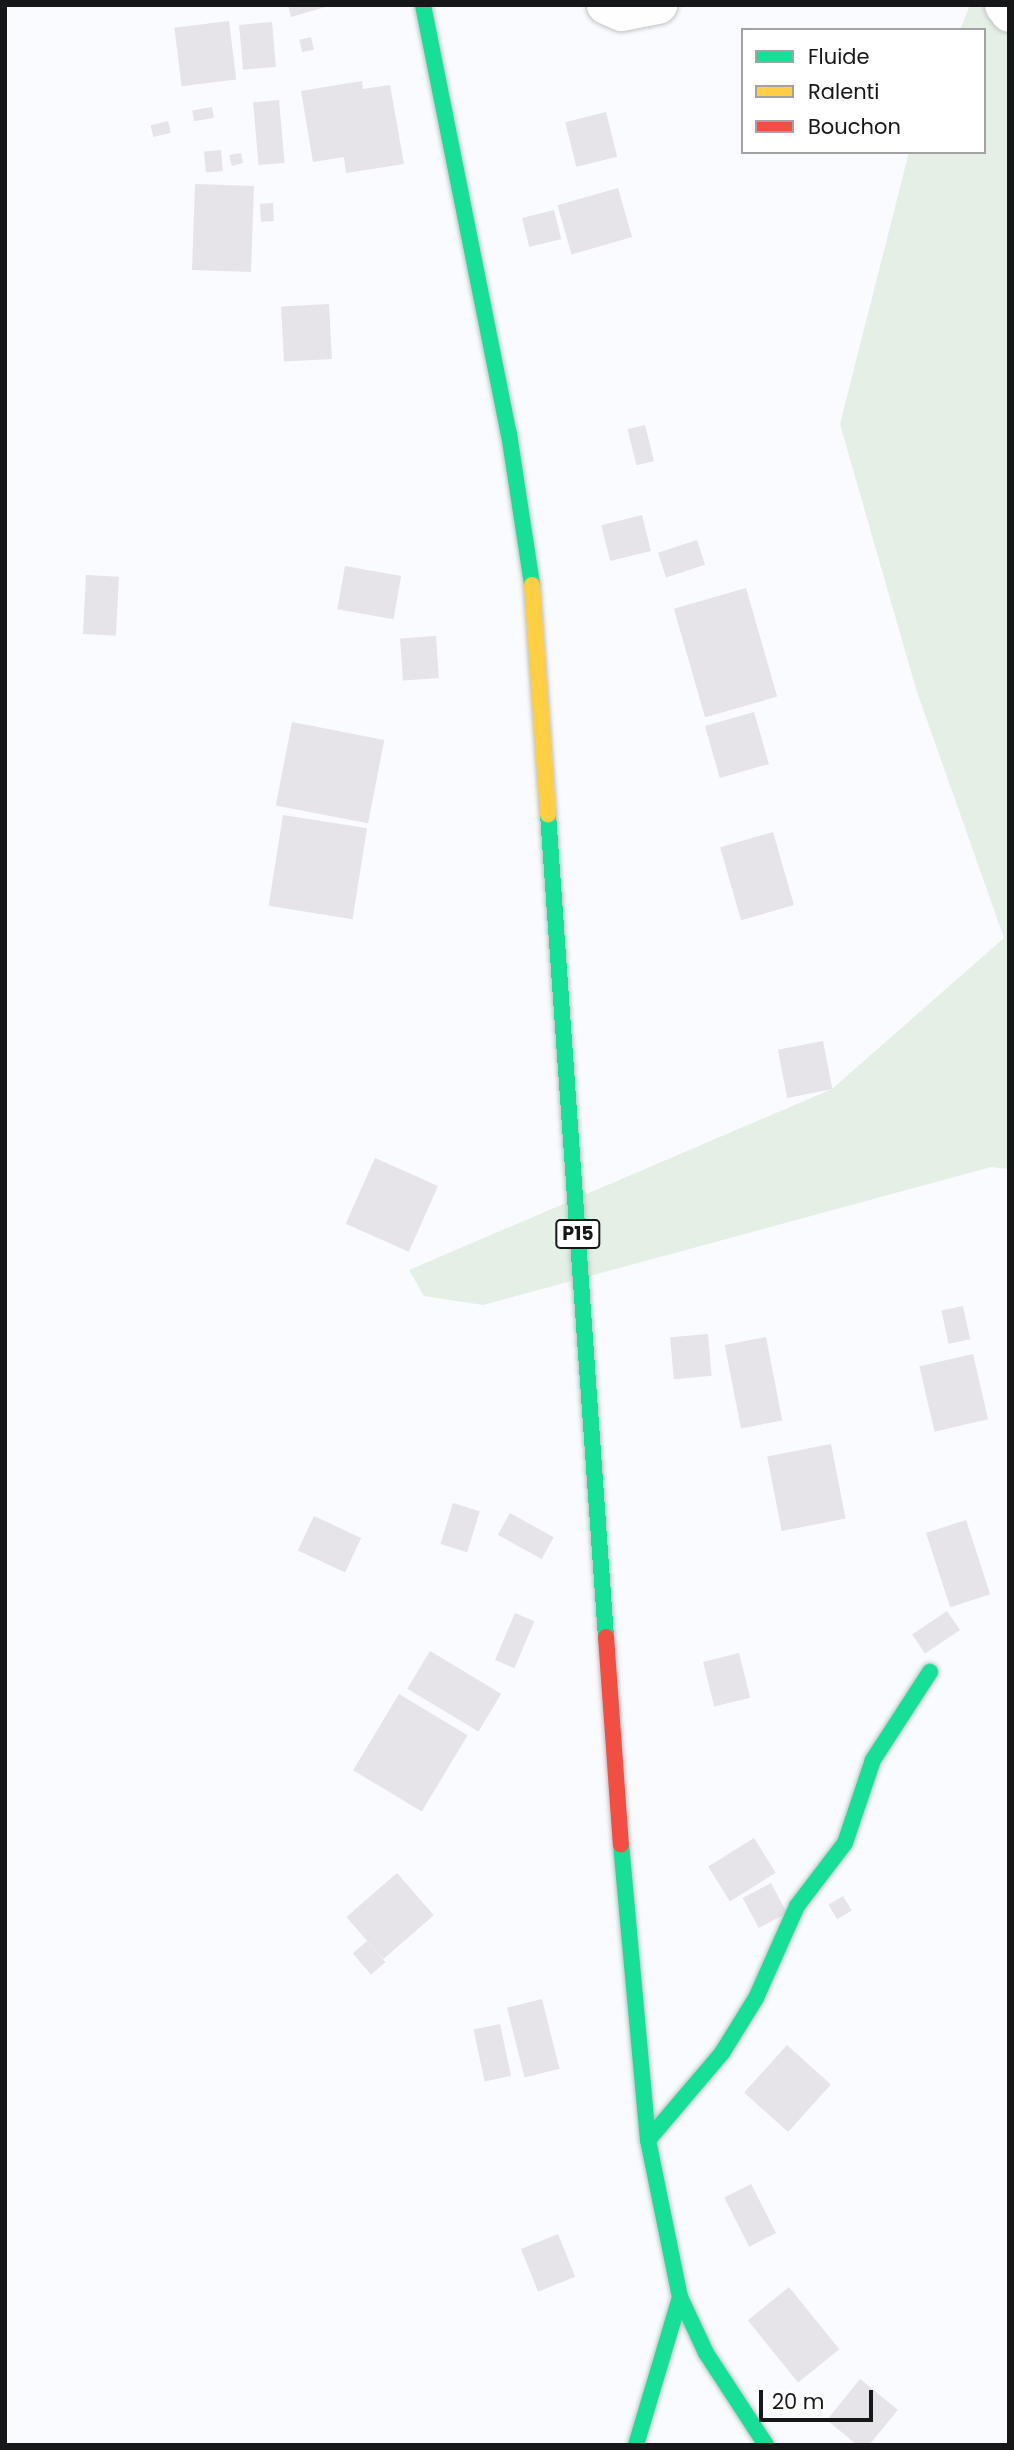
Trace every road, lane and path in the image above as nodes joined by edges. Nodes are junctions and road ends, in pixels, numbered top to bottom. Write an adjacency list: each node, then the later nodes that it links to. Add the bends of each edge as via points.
1 (423, 5): 7 (main road, P15, via 509,434 531,578 618,1805)
2 (605, 5): 3 (street, via 621,12)
3 (658, 5)
4 (1003, 5): 5 (street)
5 (1009, 13)
6 (930, 1672): 7 (main road, via 873,1760 845,1843 797,1906 756,1998 722,2053)
7 (648, 2140): 8 (main road, P15)
8 (680, 2297): 9 (main road); 10 (main road, P15, via 729,2393)
9 (636, 2445)
10 (766, 2445)

